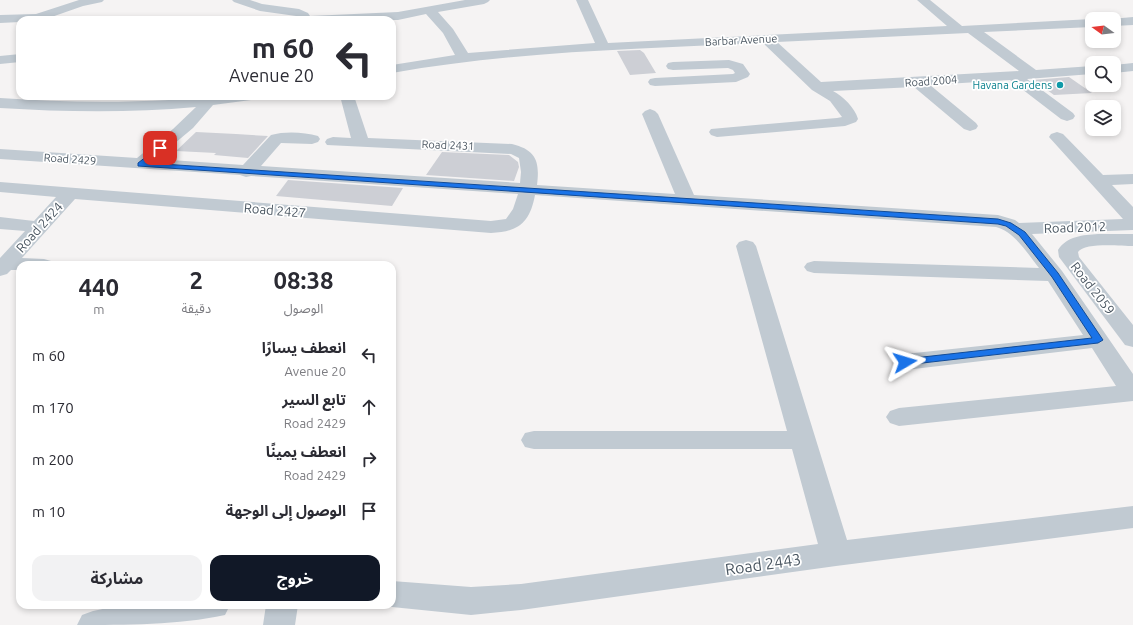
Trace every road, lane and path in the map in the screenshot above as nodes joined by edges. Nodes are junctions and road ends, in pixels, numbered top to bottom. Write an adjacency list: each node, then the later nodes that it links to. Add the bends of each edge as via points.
1 (98, 0): 7 (street)
2 (484, 0): 6 (street)
3 (582, 0): 19 (street)
4 (923, 0): 16 (street)
5 (244, 2): 8 (street); 9 (street)
6 (429, 11): 10 (street); 20 (street, via 449,32)
7 (43, 16)
8 (263, 16)
9 (304, 16)
10 (396, 16)
11 (16, 18): 12 (street)
12 (0, 19)
13 (1133, 21): 14 (street)
14 (1121, 22)
15 (1085, 23): 16 (street, Barbar Avenue)
16 (965, 30): 17 (street, Barbar Avenue); 26 (street)
17 (766, 39): 18 (street, Barbar Avenue); 31 (street)
18 (656, 45): 19 (street, Barbar Avenue); 21 (street)
19 (603, 48): 20 (street, Barbar Avenue)
20 (463, 57): 23 (street, Barbar Avenue)
21 (673, 66): 28 (street); 28 (street, via 729,64 738,67 743,73 736,78 713,83)
22 (1133, 67): 24 (street)
23 (396, 68)
24 (1121, 68)
25 (1085, 70): 26 (street, Road 2004)
26 (1033, 74): 27 (street, Road 2004)
27 (1014, 76): 30 (street, Road 2004); 38 (street)
28 (684, 81): 29 (street)
29 (655, 82)
30 (917, 82): 31 (street, Road 2004); 39 (street)
31 (817, 87): 40 (street, via 835,98 849,114 850,119 839,123)
32 (204, 100): 35 (street, via 165,106)
33 (210, 100): 47 (street, via 169,141)
34 (348, 100): 45 (street)
35 (0, 103)
36 (650, 114): 54 (street)
37 (742, 114): 40 (street)
38 (1068, 116)
39 (970, 126)
40 (754, 129): 41 (street)
41 (717, 132)
42 (1057, 137): 50 (street)
43 (312, 139): 48 (street, via 277,138)
44 (333, 142): 45 (street, Road 2431)
45 (361, 143): 52 (street, Road 2431, via 512,149 528,160)
46 (0, 154): 47 (street, Road 2429)
47 (140, 164): 48 (street, Road 2429)
48 (246, 172): 52 (street, Road 2429)
49 (1133, 179): 50 (street)
50 (1098, 181): 55 (street)
51 (0, 187): 53 (street, Road 2427)
52 (529, 190): 53 (street, Road 2427, via 518,218 510,224 491,227); 54 (street, Road 2429)
53 (70, 193): 58 (street, Road 2424)
54 (686, 200): 59 (street, Road 2429, via 988,220 1008,224)
55 (1133, 218)
56 (0, 223): 58 (street)
57 (1133, 224): 59 (street, Road 2012)
58 (39, 227): 62 (street, Road 2424)
59 (1017, 229): 65 (street)
60 (1133, 240): 67 (street, Road 2059, via 1084,241 1072,245 1068,253 1069,258)
61 (746, 246): 72 (street)
62 (4, 264): 63 (street)
63 (16, 264)
64 (814, 266): 65 (street)
65 (1055, 275): 66 (street)
66 (1098, 340): 68 (street); 69 (street)
67 (1133, 340)
68 (905, 362)
69 (1133, 393): 70 (street)
70 (899, 417)
71 (534, 440): 72 (street)
72 (802, 440): 74 (street)
73 (1133, 517): 74 (street, Road 2443)
74 (836, 554): 75 (street, Road 2443, via 502,599 447,600)
75 (396, 594)
76 (187, 609): 78 (street)
77 (281, 609): 79 (street)
78 (93, 625)
79 (279, 625)

